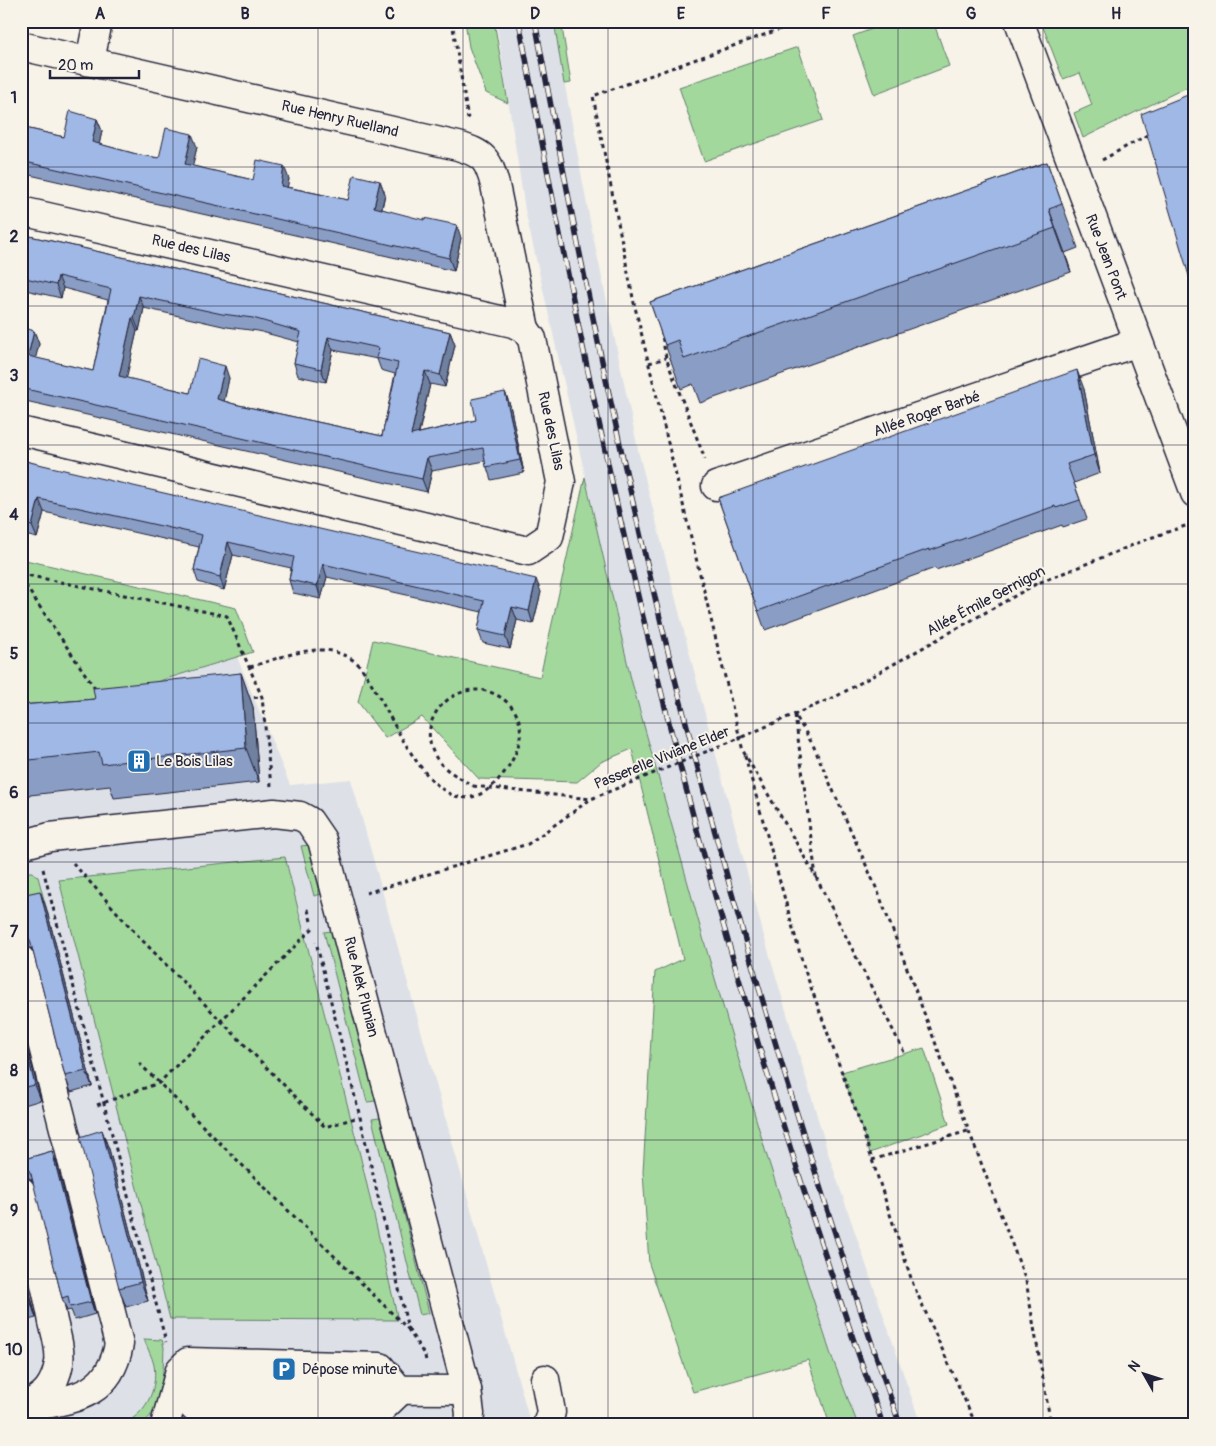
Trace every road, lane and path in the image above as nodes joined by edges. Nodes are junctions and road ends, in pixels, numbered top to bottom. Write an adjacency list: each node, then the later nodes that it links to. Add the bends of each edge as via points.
1 (98, 21): 6 (street)
2 (452, 21): 8 (path)
3 (803, 21): 15 (path, via 593,96)
4 (1019, 21): 9 (street, Rue Jean Pont)
5 (21, 46): 6 (street, Rue Henry Ruelland)
6 (90, 61): 8 (street, Rue Henry Ruelland)
7 (1152, 132): 9 (path, via 1109,157)
8 (474, 151): 12 (street, via 482,155 490,166)
9 (1064, 164): 13 (street, Rue Jean Pont)
10 (21, 211): 12 (street, Rue des Lilas, via 503,319)
11 (660, 327): 14 (path)
12 (525, 329): 16 (street, Rue des Lilas, via 532,339 562,482 549,538 528,551)
13 (1138, 342): 17 (street, Allée Roger Barbé); 18 (street, Rue Jean Pont)
14 (666, 358): 15 (path); 17 (path)
15 (649, 363): 27 (path)
16 (21, 431)
17 (716, 486)
18 (1195, 493)
19 (1195, 523): 26 (path, Allée Émile Gernigon, via 1036,584 837,696)
20 (21, 574): 22 (path, via 227,616)
21 (21, 578): 23 (path)
22 (250, 667): 24 (path); 29 (path, bridge, via 309,650 336,652 357,663 436,786 460,798 484,792 490,787 497,782 520,747 518,717 509,704 490,692 468,690 454,695 434,716 430,730 431,745 446,770 473,786 483,787 493,788 503,789)
23 (97, 692)
24 (262, 697): 25 (path); 30 (path)
25 (242, 698)
26 (795, 715): 27 (path, Allée Émile Gernigon); 32 (path); 45 (path, via 846,814)
27 (742, 737): 28 (path); 29 (path, Passerelle Viviane Elder, bridge)
28 (744, 751): 32 (path); 46 (path, via 804,968)
29 (591, 799): 33 (path, Passerelle Viviane Elder, via 528,844)
30 (274, 813): 31 (street, Rue Alek Plunian); 33 (street, Rue Alek Plunian, via 300,816 315,828 322,840)
31 (36, 840): 37 (path); 41 (path)
32 (816, 877): 38 (path)
33 (340, 901): 42 (street, Rue Alek Plunian)
34 (308, 910): 35 (path)
35 (313, 928): 37 (path); 44 (path)
36 (21, 960): 51 (street, via 119,1344 108,1372 98,1386 83,1396)
37 (221, 1020): 40 (path); 44 (path, via 325,1127)
38 (905, 1054)
39 (139, 1062): 40 (path)
40 (159, 1083): 41 (path); 44 (path, via 408,1329)
41 (106, 1104): 43 (path); 48 (path)
42 (390, 1104): 44 (path); 50 (street, Rue Alek Plunian)
43 (97, 1105)
44 (360, 1116)
45 (971, 1130): 46 (path); 56 (path, via 1026,1281)
46 (872, 1160): 55 (path, via 912,1284)
47 (21, 1191): 51 (street, via 47,1289 60,1361 48,1391)
48 (168, 1347)
49 (545, 1379): 54 (street, via 551,1412)
50 (466, 1390): 52 (street, via 175,1389); 53 (street, Rue Alek Plunian)
51 (21, 1408)
52 (165, 1425)
53 (469, 1425)
54 (548, 1425)
55 (976, 1425)
56 (1051, 1425)

